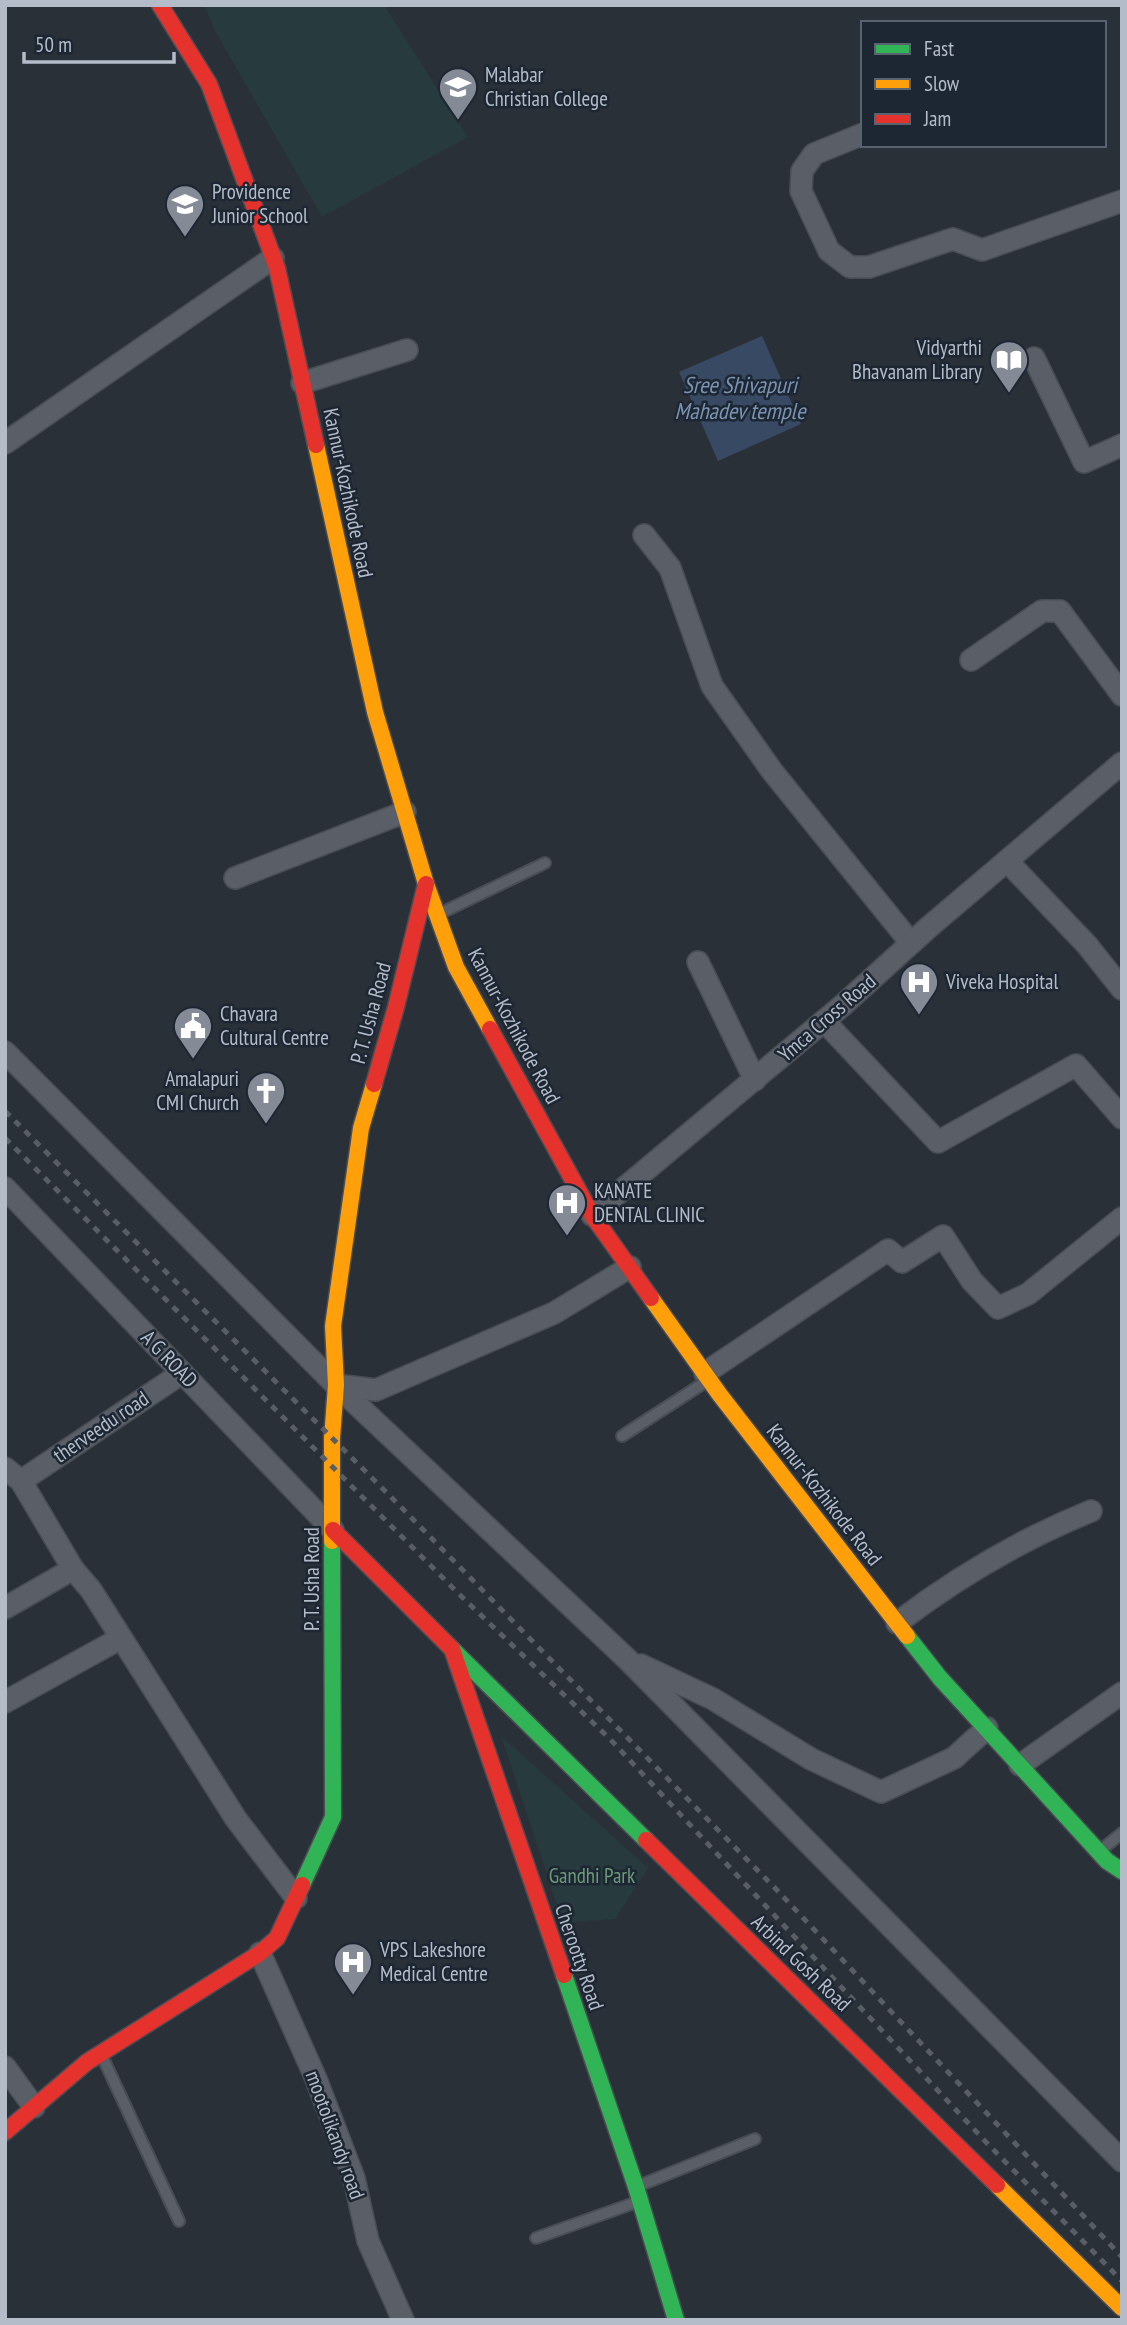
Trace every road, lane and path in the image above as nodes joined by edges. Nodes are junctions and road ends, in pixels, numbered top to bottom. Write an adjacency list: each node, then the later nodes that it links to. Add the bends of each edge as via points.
1 (160, 5): 4 (street, Kannur-Kozhikode Road, via 209,84)
2 (861, 135): 3 (street, via 814,154 802,172 801,191 829,251 850,267 869,267 953,239 982,250)
3 (1122, 201)
4 (273, 258): 7 (street, Kannur-Kozhikode Road); 8 (street)
5 (407, 349): 7 (street)
6 (1034, 358): 9 (street, via 1084,462)
7 (302, 383): 14 (street, Kannur-Kozhikode Road, via 375,712)
8 (5, 443)
9 (1122, 445)
10 (644, 535): 20 (street, via 670,568 712,686 772,771)
11 (971, 660): 12 (street, via 1042,611 1060,611)
12 (1122, 695)
13 (1122, 763): 15 (street, Ymca Cross Road)
14 (405, 812): 17 (street); 18 (street, Kannur-Kozhikode Road)
15 (1007, 861): 20 (street, Ymca Cross Road); 22 (street)
16 (545, 863): 19 (lane)
17 (235, 878)
18 (426, 884): 19 (street, Kannur-Kozhikode Road); 33 (street, P. T. Usha Road, via 361,1128 333,1326)
19 (439, 915): 28 (street, Kannur-Kozhikode Road, via 456,967)
20 (911, 943): 23 (street, Ymca Cross Road)
21 (698, 962): 25 (street)
22 (1122, 989)
23 (824, 1021): 25 (street, Ymca Cross Road); 26 (street, via 938,1142 1076,1065)
24 (5, 1052): 33 (street)
25 (755, 1080): 28 (street, Ymca Cross Road)
26 (1122, 1118)
27 (5, 1188): 31 (street, A G ROAD)
28 (592, 1215): 30 (street, Kannur-Kozhikode Road)
29 (1122, 1218): 32 (street, via 1028,1294 998,1308 972,1282 943,1236 902,1262 888,1250)
30 (629, 1268): 32 (street, Kannur-Kozhikode Road); 33 (street, via 554,1313 376,1390)
31 (182, 1373): 35 (street, therveedu road); 37 (street, A G ROAD)
32 (707, 1376): 34 (lane); 40 (street, Kannur-Kozhikode Road)
33 (336, 1385): 37 (street, P. T. Usha Road); 43 (street)
34 (622, 1436)
35 (13, 1475): 38 (street)
36 (1091, 1511): 40 (street, via 1050,1528 957,1581)
37 (333, 1530): 42 (street, Cherootty Road); 51 (street, P. T. Usha Road, via 333,1817)
38 (73, 1569): 39 (street); 41 (street)
39 (5, 1608)
40 (897, 1623): 46 (street, Kannur-Kozhikode Road)
41 (121, 1638): 45 (street); 51 (street, via 236,1819)
42 (452, 1649): 59 (street, Cherootty Road); 62 (street, Arbind Gosh Road)
43 (626, 1658): 46 (street, via 713,1699 811,1759 881,1792 954,1758); 58 (street)
44 (1122, 1693): 47 (street)
45 (5, 1702)
46 (987, 1728): 47 (street, Kannur-Kozhikode Road)
47 (1020, 1765): 49 (street, Kannur-Kozhikode Road)
48 (1122, 1833): 49 (lane)
49 (1099, 1852): 50 (street, Kannur-Kozhikode Road)
50 (1122, 1871)
51 (296, 1898): 52 (street, P. T. Usha Road, via 277,1938)
52 (260, 1953): 53 (street, P. T. Usha Road); 63 (street, mootolikandy road, via 316,2079 354,2178 368,2241)
53 (101, 2053): 55 (street, P. T. Usha Road); 60 (lane)
54 (5, 2067): 55 (street)
55 (34, 2107): 56 (street, P. T. Usha Road)
56 (5, 2132)
57 (755, 2139): 59 (lane)
58 (1122, 2161)
59 (638, 2194): 61 (lane); 64 (street, Cherootty Road)
60 (179, 2221)
61 (536, 2238)
62 (1122, 2308)
63 (403, 2320)
64 (676, 2320)

